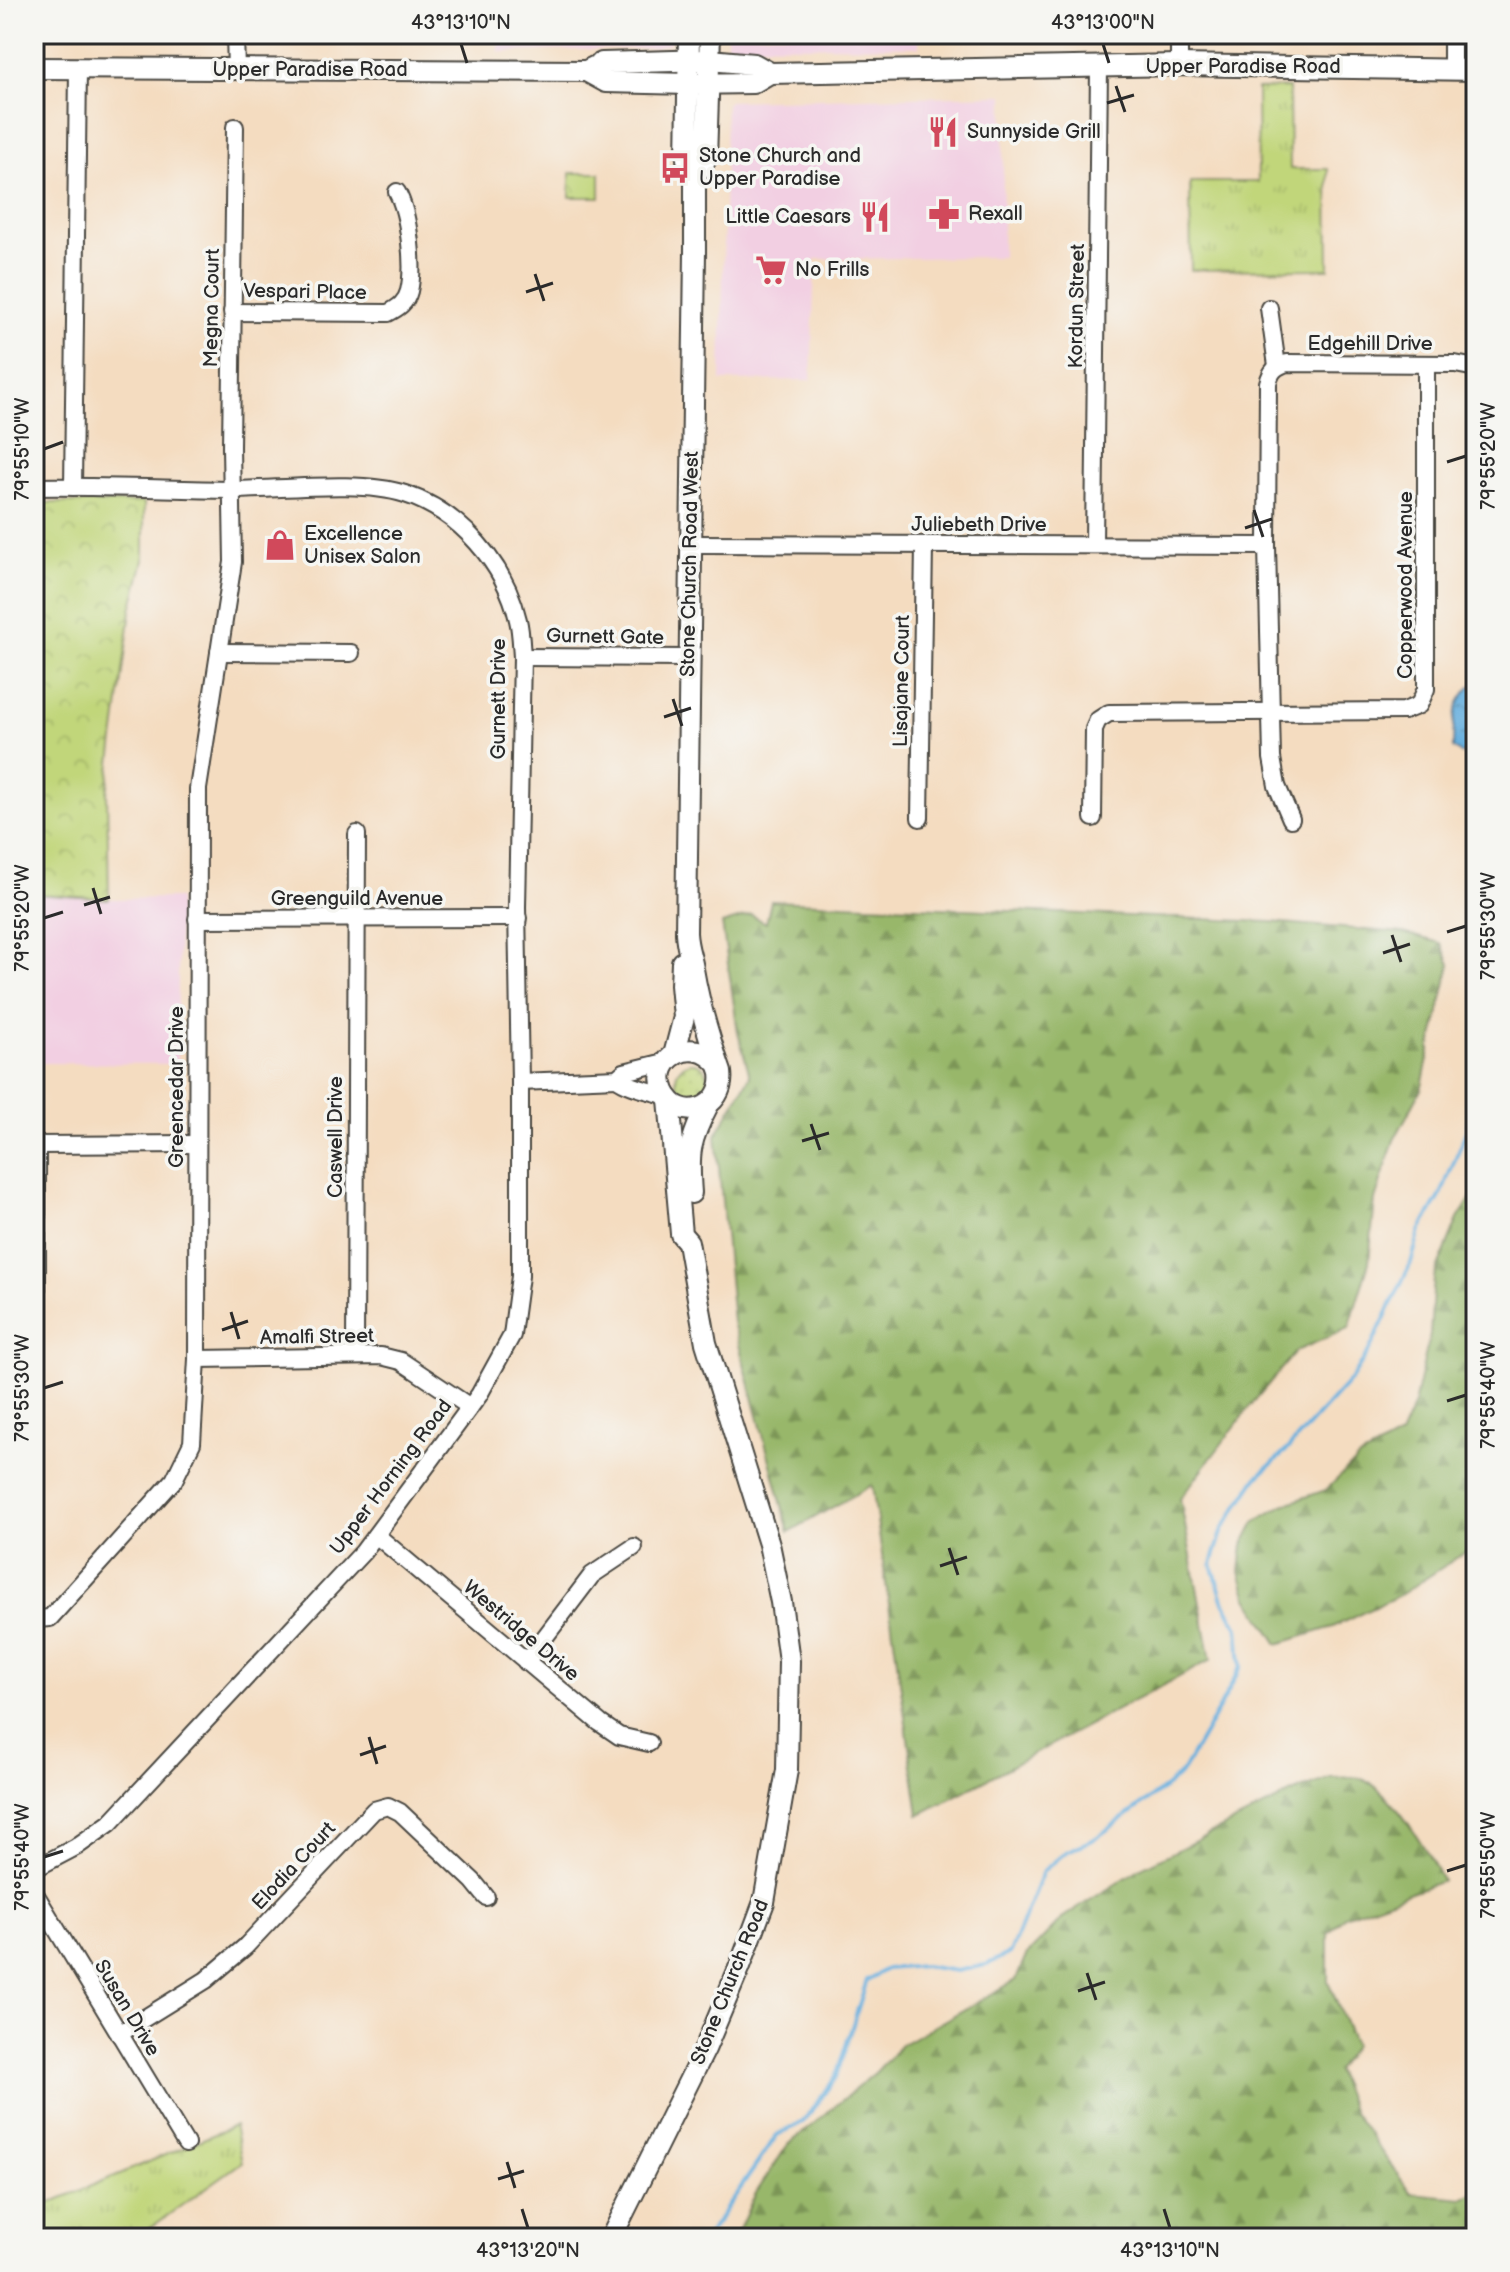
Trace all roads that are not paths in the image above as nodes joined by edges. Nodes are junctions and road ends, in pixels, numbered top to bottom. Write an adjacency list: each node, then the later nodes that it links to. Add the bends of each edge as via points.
1 (235, 34): 13 (street)
2 (689, 34): 7 (main road, Stone Church Road West)
3 (710, 34): 6 (main road, Stone Church Road West)
4 (1179, 34): 8 (street)
5 (1452, 34): 12 (street)
6 (710, 60): 7 (main road, Upper Paradise Road); 16 (main road, Upper Paradise Road, via 754,64); 17 (main road, Stone Church Road West)
7 (688, 61): 15 (main road, Upper Paradise Road, via 602,63); 17 (main road, Stone Church Road West)
8 (1179, 65): 9 (main road, Upper Paradise Road); 12 (main road, Upper Paradise Road)
9 (1099, 67): 16 (main road, Upper Paradise Road); 30 (street, Kordun Street)
10 (34, 68): 11 (main road, Upper Paradise Road)
11 (78, 69): 13 (main road, Upper Paradise Road); 26 (street)
12 (1452, 69): 14 (main road, Upper Paradise Road)
13 (236, 70): 15 (main road, Upper Paradise Road)
14 (1476, 70)
15 (586, 71): 17 (main road, Upper Paradise Road, via 606,82)
16 (770, 73): 17 (main road, Upper Paradise Road, via 753,83)
17 (699, 84): 28 (main road, Stone Church Road West, via 687,159 695,176)
18 (235, 127): 21 (street, Megna Court)
19 (397, 192): 21 (street, Vespari Place, via 410,238 409,292 401,307 388,313)
20 (1269, 308): 23 (street)
21 (232, 312): 27 (street, Megna Court)
22 (1426, 364): 23 (street, Edgehill Drive); 24 (street, Edgehill Drive); 36 (street, Copperwood Avenue, via 1426,689 1419,705 1404,711)
23 (1277, 366): 31 (street, via 1268,383)
24 (1476, 368)
25 (34, 487): 26 (street, Gurnett Drive)
26 (73, 487): 27 (street, Gurnett Drive)
27 (230, 490): 32 (street, Greencedar Drive, via 233,562); 34 (street, Gurnett Drive, via 360,488 403,493 438,509 492,561 509,590)
28 (691, 544): 29 (street, Juliebeth Drive); 35 (main road, Stone Church Road West)
29 (924, 545): 30 (street, Juliebeth Drive); 37 (street, Lisajane Court)
30 (1094, 545): 31 (street, Juliebeth Drive)
31 (1267, 546): 36 (street)
32 (219, 652): 33 (street); 42 (street, Greencedar Drive, via 198,789)
33 (351, 653)
34 (522, 657): 35 (street, Gurnett Gate); 41 (street, Gurnett Drive)
35 (688, 658): 44 (main road, Stone Church Road West)
36 (1272, 711): 38 (street, via 1106,714 1094,729); 39 (street, via 1274,775)
37 (920, 818)
38 (1093, 818)
39 (1291, 819)
40 (357, 834): 43 (street, Caswell Drive)
41 (518, 918): 43 (street, Greenguild Avenue); 48 (street, Gurnett Drive)
42 (197, 919): 43 (street, Greenguild Avenue); 51 (street, Greencedar Drive)
43 (356, 919): 54 (street, Caswell Drive)
44 (687, 951): 45 (main road, via 681,966 683,1030); 46 (main road)
45 (672, 1058): 46 (main road, via 698,1050); 47 (street); 49 (main road, via 662,1075)
46 (717, 1063): 50 (main road, via 722,1086)
47 (617, 1078): 48 (street); 49 (street)
48 (520, 1082): 57 (street, Upper Horning Road, via 520,1276 512,1335)
49 (668, 1098): 50 (main road, via 687,1109); 53 (main road, Stone Church Road, via 681,1234)
50 (708, 1105): 53 (main road, Stone Church Road, via 690,1147 695,1234)
51 (196, 1144): 52 (street); 55 (street, Greencedar Drive)
52 (36, 1145): 56 (street)
53 (688, 1242): 68 (main road, Stone Church Road, via 706,1343 769,1544 781,1602 789,1661 787,1770 764,1902 740,1966)
54 (355, 1355): 55 (street, Amalfi Street); 57 (street, Amalfi Street, via 401,1361)
55 (197, 1359): 60 (street, Greencedar Drive, via 192,1443 174,1480 50,1618)
56 (34, 1364)
57 (470, 1407): 58 (street, Upper Horning Road)
58 (376, 1535): 61 (street, Westridge Drive); 63 (street, Upper Horning Road, via 110,1823)
59 (634, 1547): 61 (street, via 592,1575)
60 (34, 1616)
61 (526, 1662): 62 (street, Westridge Drive, via 609,1730)
62 (649, 1743)
63 (34, 1869)
64 (34, 1892): 66 (street, Susan Drive)
65 (486, 1897): 66 (street, Elodia Court, via 400,1812 388,1806 374,1810 245,1947 206,1980)
66 (119, 2034): 67 (street, Susan Drive)
67 (186, 2144)
68 (611, 2238)

